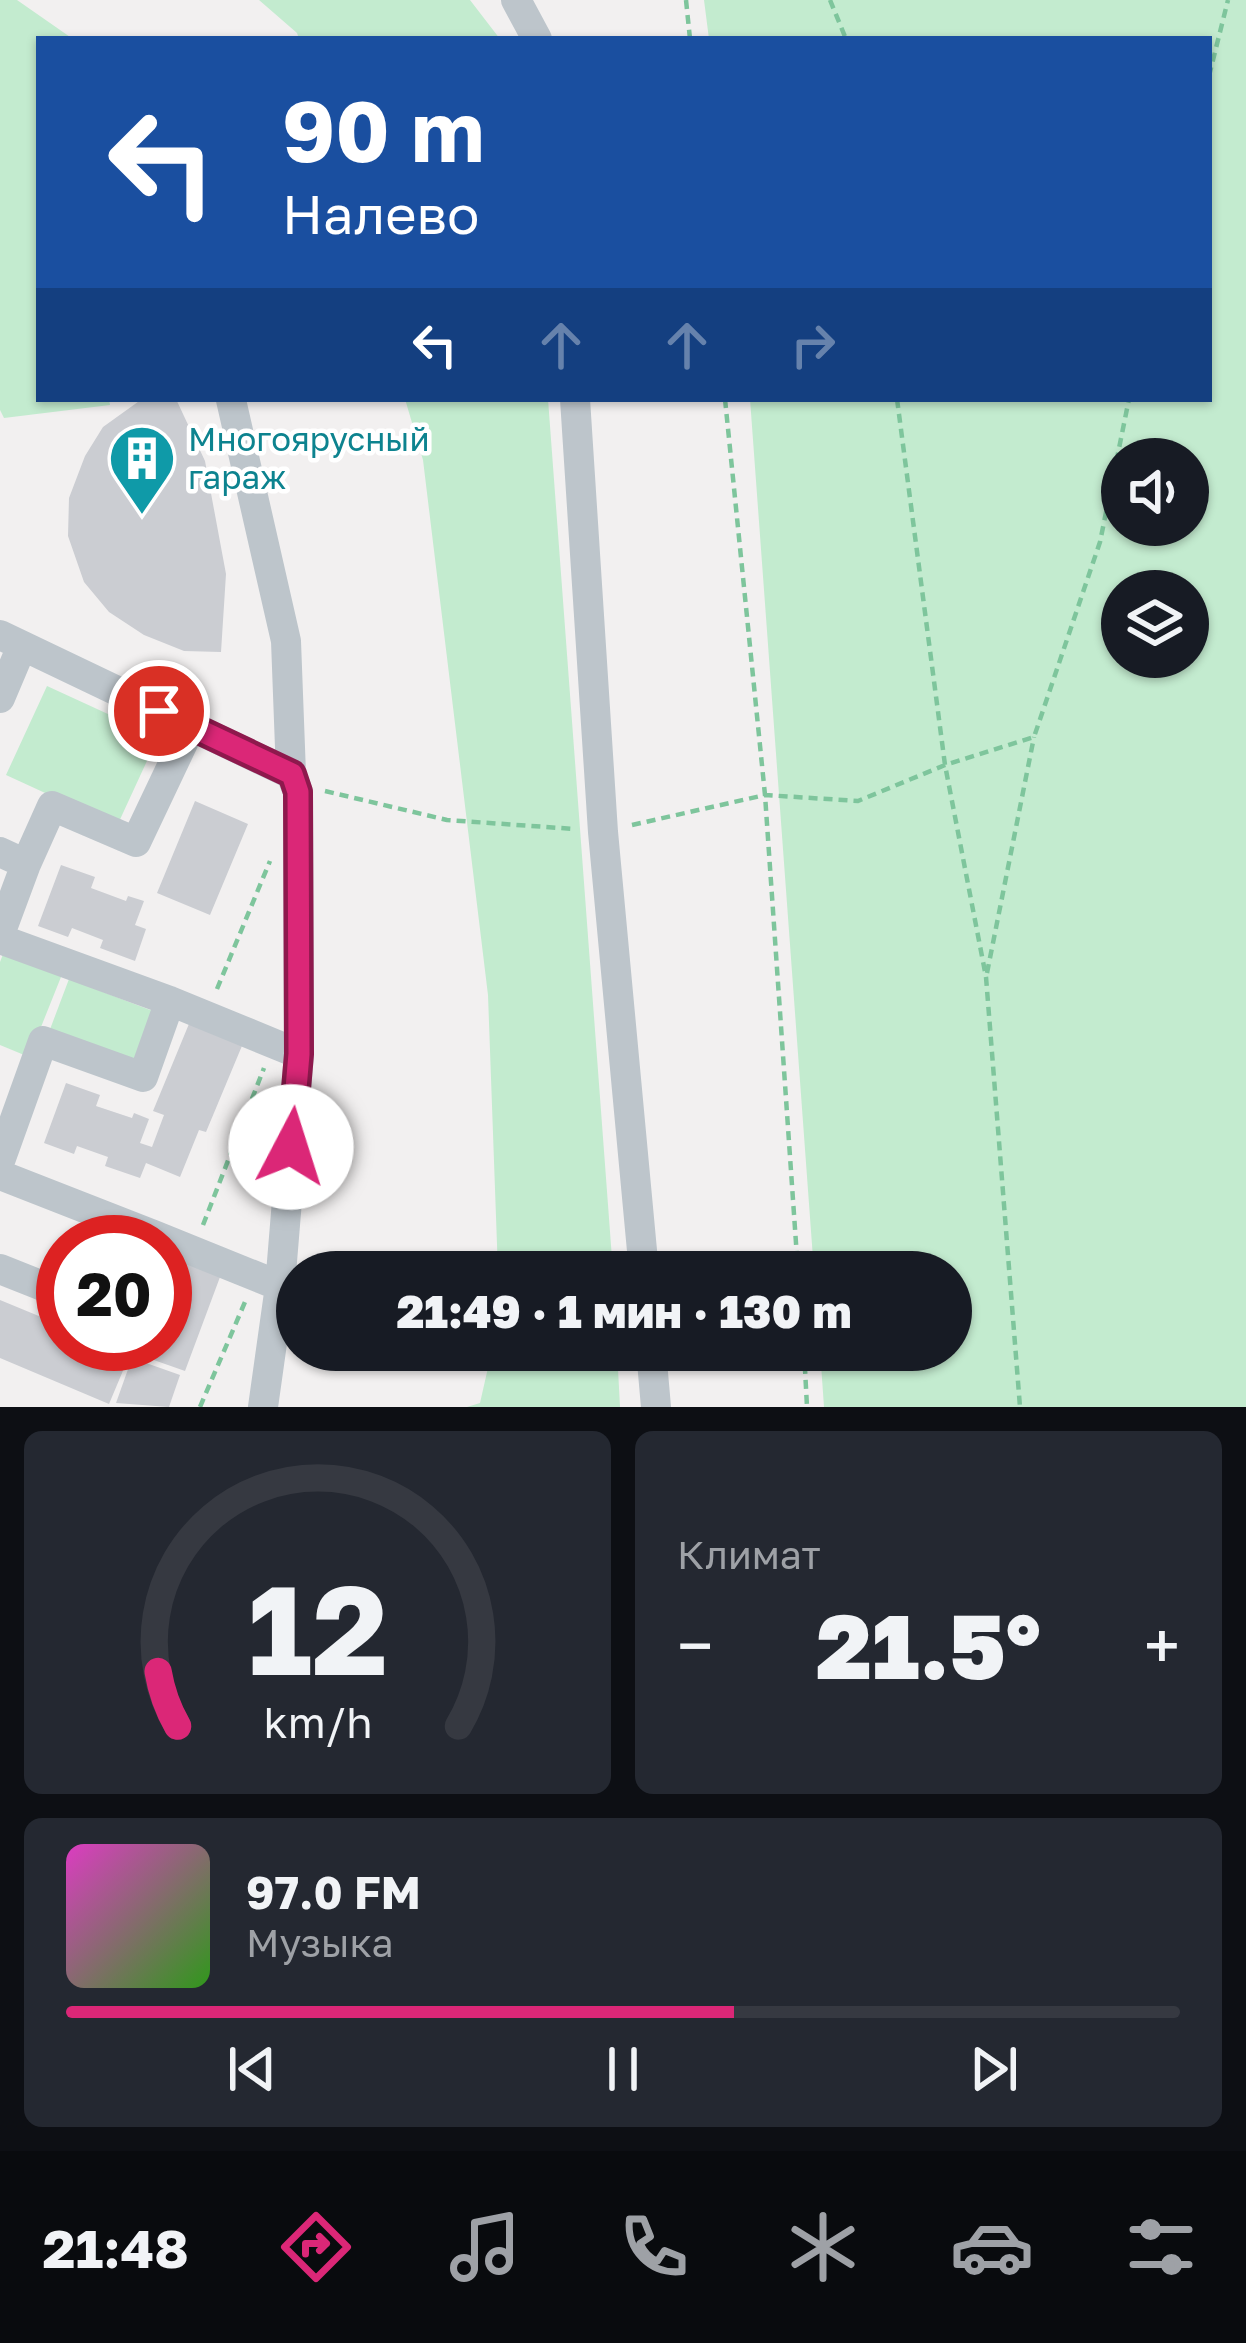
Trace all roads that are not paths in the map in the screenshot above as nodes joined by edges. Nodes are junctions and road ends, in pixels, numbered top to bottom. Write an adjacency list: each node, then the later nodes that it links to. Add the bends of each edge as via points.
1 (516, 0): 2 (lane)
2 (535, 36)
3 (231, 402): 8 (lane, via 286,641)
4 (575, 402): 16 (lane, via 603,832)
5 (11, 641): 6 (lane); 7 (lane)
6 (0, 698)
7 (191, 726): 8 (lane); 9 (lane, via 136,842 52,806)
8 (295, 783): 12 (lane)
9 (13, 858): 10 (lane)
10 (0, 936): 11 (lane)
11 (170, 1001): 12 (lane); 13 (lane, via 143,1077 43,1041)
12 (286, 1049): 19 (lane)
13 (0, 1161)
14 (0, 1174): 15 (lane)
15 (95, 1215)
16 (642, 1251)
17 (192, 1253): 19 (lane)
18 (0, 1269): 20 (lane)
19 (267, 1282): 22 (lane)
20 (36, 1283)
21 (653, 1371): 23 (lane)
22 (263, 1407)
23 (656, 1407)

